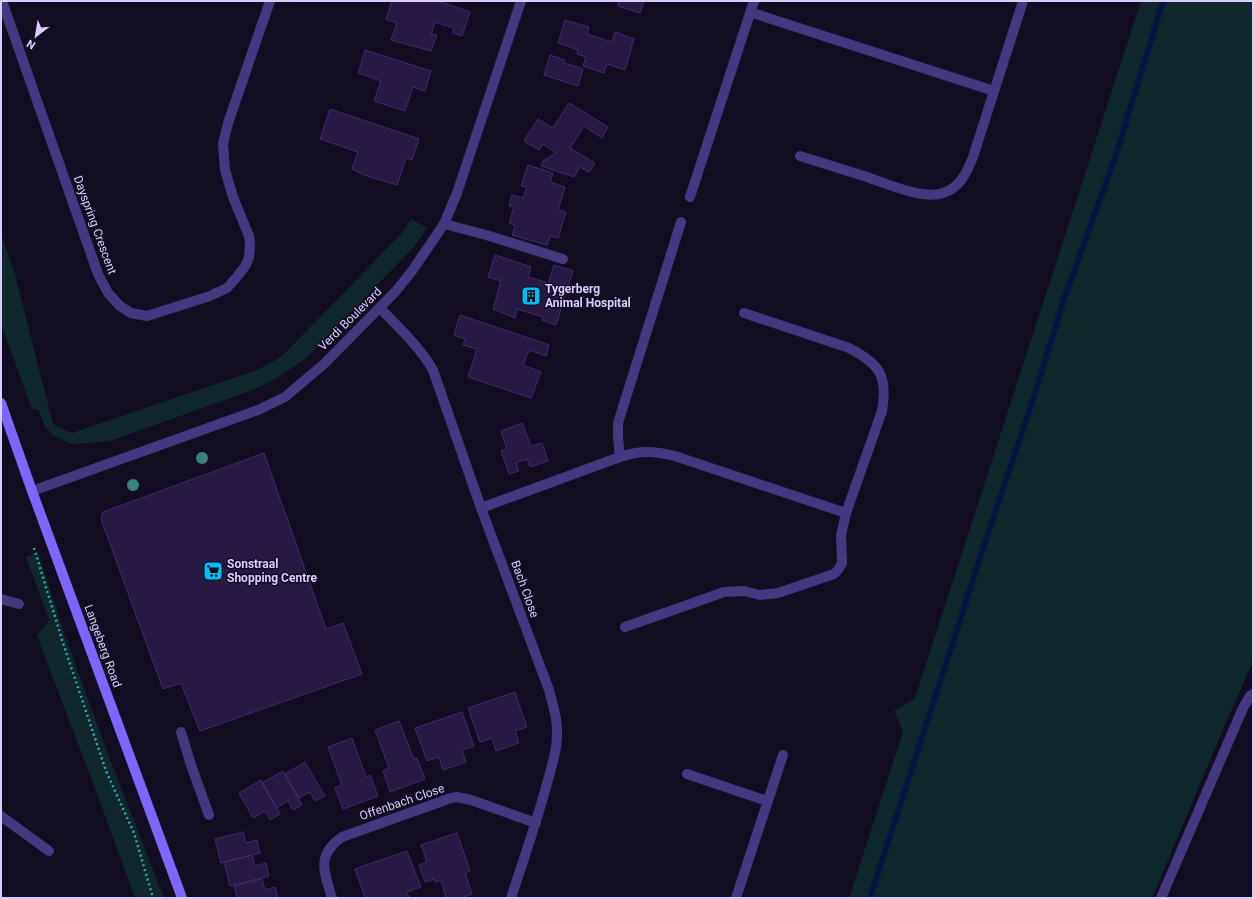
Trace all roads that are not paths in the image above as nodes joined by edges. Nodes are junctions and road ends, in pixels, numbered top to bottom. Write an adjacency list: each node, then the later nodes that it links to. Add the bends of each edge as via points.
1 (2, 1): 2 (street, Dayspring Crescent, via 98,274 108,293 120,306 131,313 147,316 227,288 246,265 249,256 249,236 224,170 223,144)
2 (270, 1)
3 (521, 1): 11 (street, Verdi Boulevard, via 457,193)
4 (754, 1): 6 (street)
5 (1023, 1): 7 (street)
6 (750, 12): 7 (street); 9 (street)
7 (994, 91): 8 (street, via 966,175 945,193 934,195 912,192)
8 (800, 156)
9 (690, 197)
10 (681, 222): 16 (street, via 618,423)
11 (444, 224): 12 (street); 13 (street, Verdi Boulevard, via 412,271)
12 (563, 259)
13 (380, 308): 17 (street, Verdi Boulevard, via 324,364 285,397 258,410); 18 (street, Bach Close, via 428,360)
14 (744, 313): 19 (street, via 849,348 865,356 881,374 885,396 882,411)
15 (1, 403): 17 (main road, Langeberg Road)
16 (620, 457): 18 (street); 19 (street, via 638,452 657,452 675,456)
17 (32, 491): 32 (main road, Langeberg Road)
18 (482, 508): 30 (street, Bach Close, via 549,690 555,716 556,743)
19 (846, 513): 22 (street, via 841,535 842,563 834,574 778,593 760,595 744,591 724,592)
20 (1, 599): 21 (street)
21 (19, 604)
22 (625, 626)
23 (1253, 694): 36 (street, via 1243,708)
24 (181, 732): 28 (street)
25 (783, 755): 27 (street)
26 (687, 774): 27 (street)
27 (767, 801): 35 (street)
28 (209, 815)
29 (1, 816): 31 (street)
30 (536, 823): 33 (street, Offenbach Close, via 457,797 342,836 328,850 323,865); 34 (street, Bach Close)
31 (49, 851)
32 (182, 898)
33 (332, 898)
34 (511, 898)
35 (736, 898)
36 (1161, 898)

